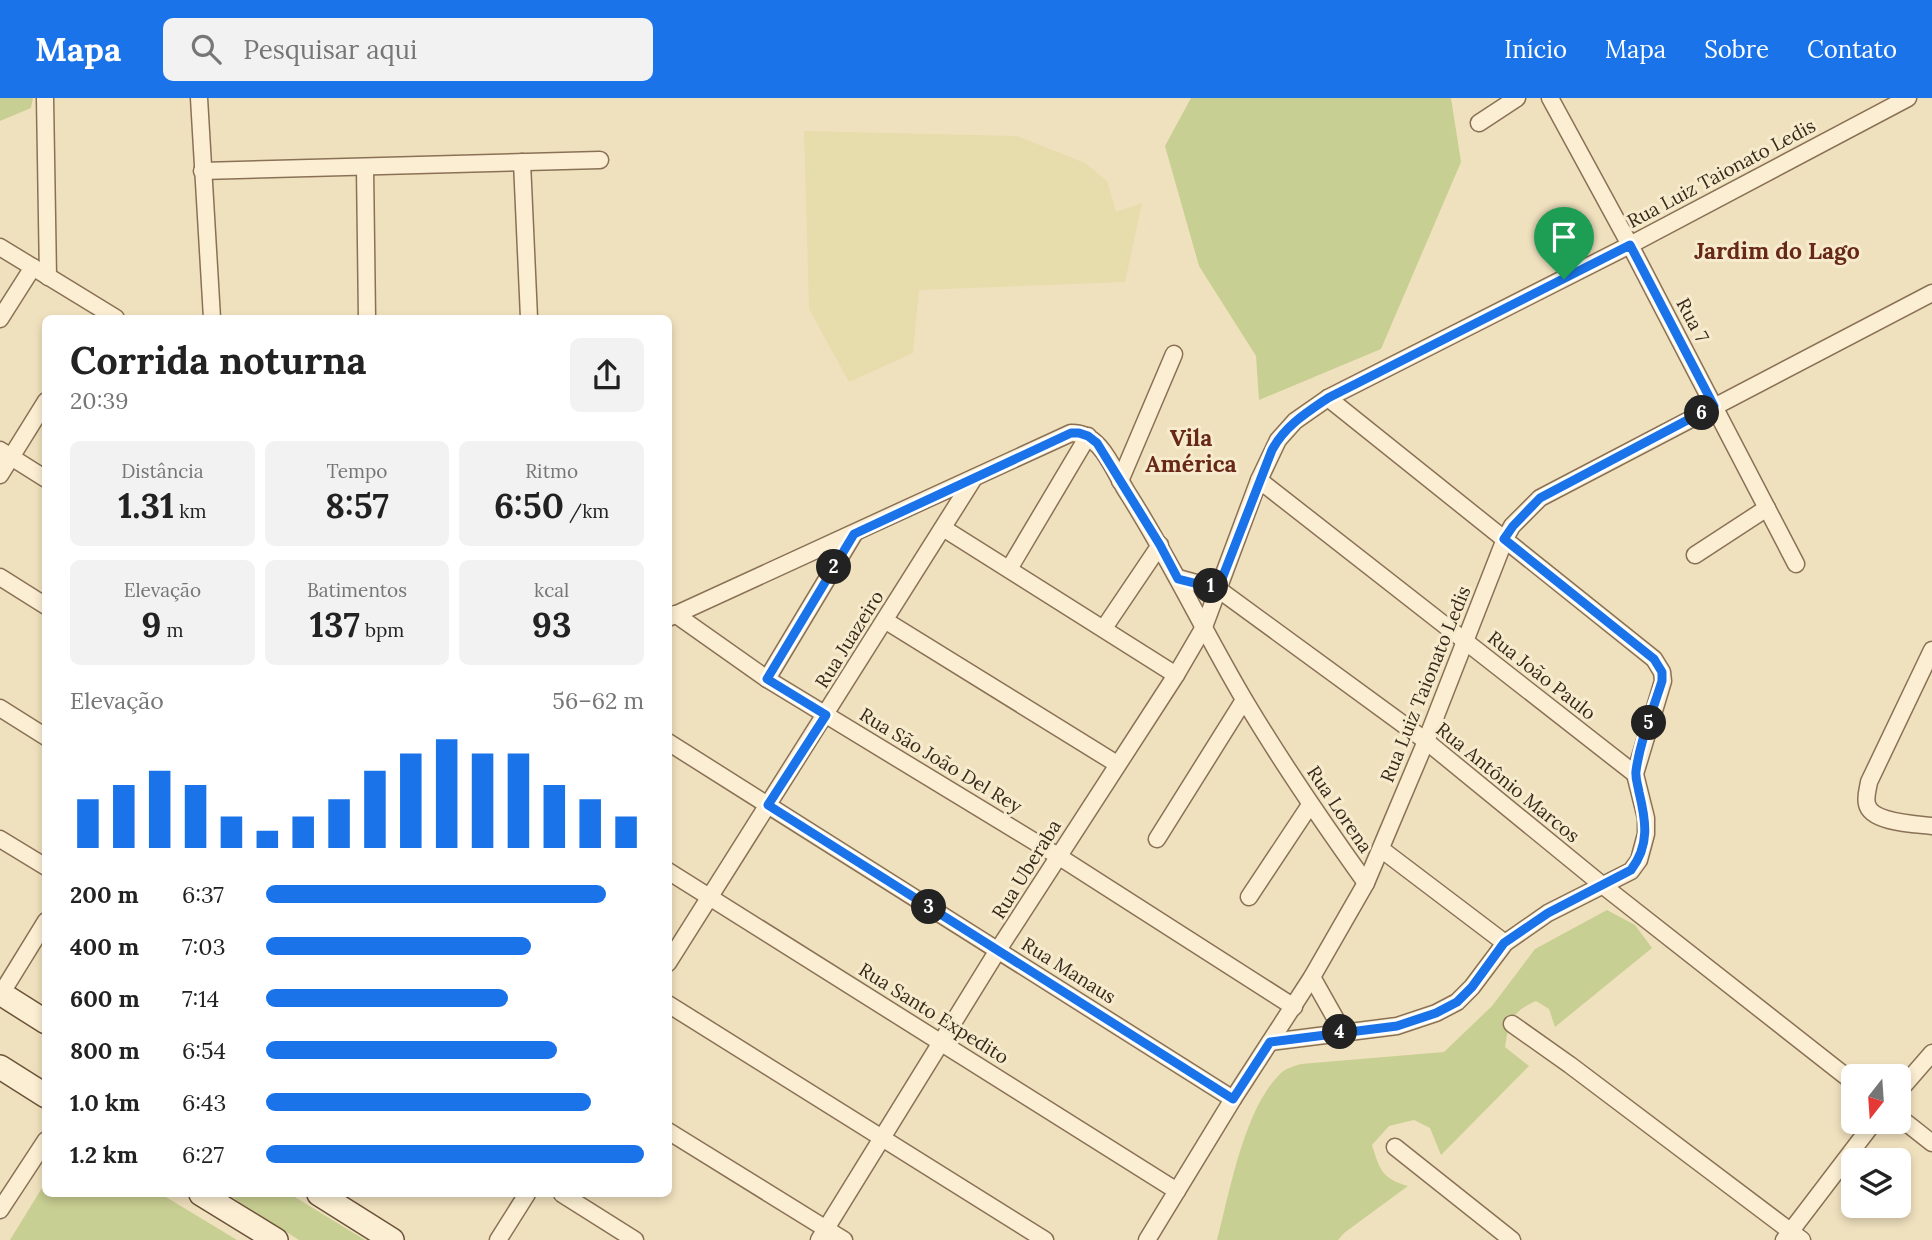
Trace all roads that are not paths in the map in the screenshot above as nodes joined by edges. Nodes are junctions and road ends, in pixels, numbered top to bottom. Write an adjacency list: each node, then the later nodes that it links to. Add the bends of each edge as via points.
1 (199, 98): 10 (street)
2 (1517, 98): 6 (street)
3 (1550, 98): 11 (street, Rua 7)
4 (1908, 98): 11 (street, Rua Luiz Taionato Ledis)
5 (46, 99): 14 (street)
6 (1479, 123)
7 (600, 160): 8 (street)
8 (523, 162): 9 (street); 19 (street)
9 (365, 168): 10 (street); 18 (street)
10 (202, 171): 17 (street)
11 (1630, 245): 22 (street, Rua Luiz Taionato Ledis); 24 (street, Rua 7)
12 (0, 247): 13 (street)
13 (33, 267): 14 (street); 20 (street)
14 (48, 277): 16 (street)
15 (1932, 293): 24 (street, Rua Luiz Taionato Ledis)
16 (104, 315)
17 (212, 315)
18 (367, 315)
19 (528, 315)
20 (0, 319)
21 (1174, 354): 31 (street)
22 (1328, 398): 30 (street, Rua Luiz Taionato Ledis, via 1284,431); 35 (street)
23 (42, 406): 26 (street)
24 (1714, 406): 32 (street, Rua 7); 35 (street, Rua Luiz Taionato Ledis, via 1540,498)
25 (1088, 436): 29 (street, via 1071,433); 31 (street, Rua Lorena); 39 (street)
26 (6, 454): 27 (street); 28 (street)
27 (0, 475)
28 (42, 476)
29 (974, 478): 33 (street, Rua Juazeiro); 34 (street)
30 (1259, 480): 42 (street, Rua Uberaba); 48 (street, Rua João Paulo)
31 (1120, 481): 36 (street, Rua Lorena)
32 (1767, 508): 37 (street); 38 (street, Rua 7)
33 (943, 528): 39 (street); 45 (street, Rua Juazeiro)
34 (854, 534): 44 (street); 51 (street)
35 (1504, 539): 48 (street, Rua Luiz Taionato Ledis); 59 (street, via 1654,659 1662,672)
36 (1160, 545): 41 (street, Rua Lorena); 47 (street)
37 (1695, 555)
38 (1796, 564)
39 (1009, 569): 47 (street)
40 (0, 577): 43 (street)
41 (1178, 579): 42 (street); 46 (street, Rua Lorena)
42 (1218, 589): 46 (street, Rua Uberaba); 56 (street, Rua Antônio Marcos)
43 (42, 603)
44 (672, 616): 51 (street, Rua São João Del Rey)
45 (886, 621): 54 (street, Rua Juazeiro); 58 (street)
46 (1204, 627): 50 (street, Rua Uberaba); 52 (street, Rua Lorena)
47 (1104, 628): 50 (street)
48 (1465, 643): 56 (street, Rua Luiz Taionato Ledis); 59 (street, Rua João Paulo)
49 (1932, 650): 62 (street, via 1866,796 1867,807 1886,820)
50 (1176, 675): 58 (street, Rua Uberaba)
51 (767, 679): 54 (street, Rua São João Del Rey)
52 (1244, 700): 61 (street, Rua Lorena); 64 (street)
53 (0, 708): 55 (street)
54 (826, 715): 60 (street, Rua Juazeiro); 66 (street, Rua São João Del Rey)
55 (42, 734)
56 (1426, 741): 65 (street, Rua Luiz Taionato Ledis); 70 (street, Rua Antônio Marcos)
57 (672, 745): 60 (street, Rua Manaus)
58 (1117, 764): 66 (street, Rua Uberaba)
59 (1635, 774): 70 (street, via 1646,818 1643,849 1631,870)
60 (768, 805): 71 (street, Rua Juazeiro); 75 (street, Rua Manaus)
61 (1310, 805): 69 (street, Rua Lorena); 72 (street)
62 (1932, 826)
63 (0, 839): 67 (street)
64 (1157, 839)
65 (1381, 849): 69 (street, Rua Luiz Taionato Ledis); 74 (street)
66 (1058, 856): 75 (street, Rua Uberaba); 80 (street, Rua São João Del Rey)
67 (42, 865)
68 (672, 873): 71 (street, Rua Santo Expedito)
69 (1366, 883): 77 (street, Rua Lorena)
70 (1601, 884): 74 (street); 88 (street, Rua Antônio Marcos)
71 (710, 897): 76 (street, Rua Juazeiro); 85 (street, Rua Santo Expedito)
72 (1249, 897)
73 (42, 927): 78 (street)
74 (1504, 943): 83 (street, via 1457,1002 1397,1026)
75 (998, 950): 85 (street, Rua Uberaba); 91 (street, Rua Manaus)
76 (672, 957)
77 (1312, 977): 80 (street, Rua Lorena); 83 (street)
78 (1, 994): 81 (street)
79 (672, 1006): 95 (street)
80 (1294, 1006): 84 (street, Rua Lorena)
81 (42, 1020)
82 (1512, 1024): 106 (street)
83 (1343, 1032): 84 (street)
84 (1270, 1042): 91 (street, Rua Lorena)
85 (942, 1043): 95 (street, Rua Uberaba); 99 (street, Rua Santo Expedito)
86 (1932, 1053): 89 (street)
87 (0, 1067): 90 (street)
88 (1841, 1073)
89 (1911, 1077)
90 (42, 1093)
91 (1233, 1099): 99 (street, Rua Lorena)
92 (1911, 1126): 96 (street)
93 (672, 1134): 105 (street)
94 (1865, 1134): 106 (street)
95 (884, 1137): 105 (street, Rua Uberaba); 112 (street)
96 (1932, 1143)
97 (42, 1146): 104 (street)
98 (1395, 1147): 114 (street)
99 (1177, 1191): 113 (street, Rua Lorena)
100 (206, 1197): 107 (street)
101 (324, 1197): 108 (street)
102 (525, 1197): 109 (street)
103 (567, 1197): 110 (street)
104 (0, 1210)
105 (823, 1234): 111 (street)
106 (1792, 1237)
107 (276, 1240)
108 (392, 1240)
109 (498, 1240)
110 (635, 1240)
111 (844, 1240)
112 (1045, 1240)
113 (1147, 1240)
114 (1512, 1240)

